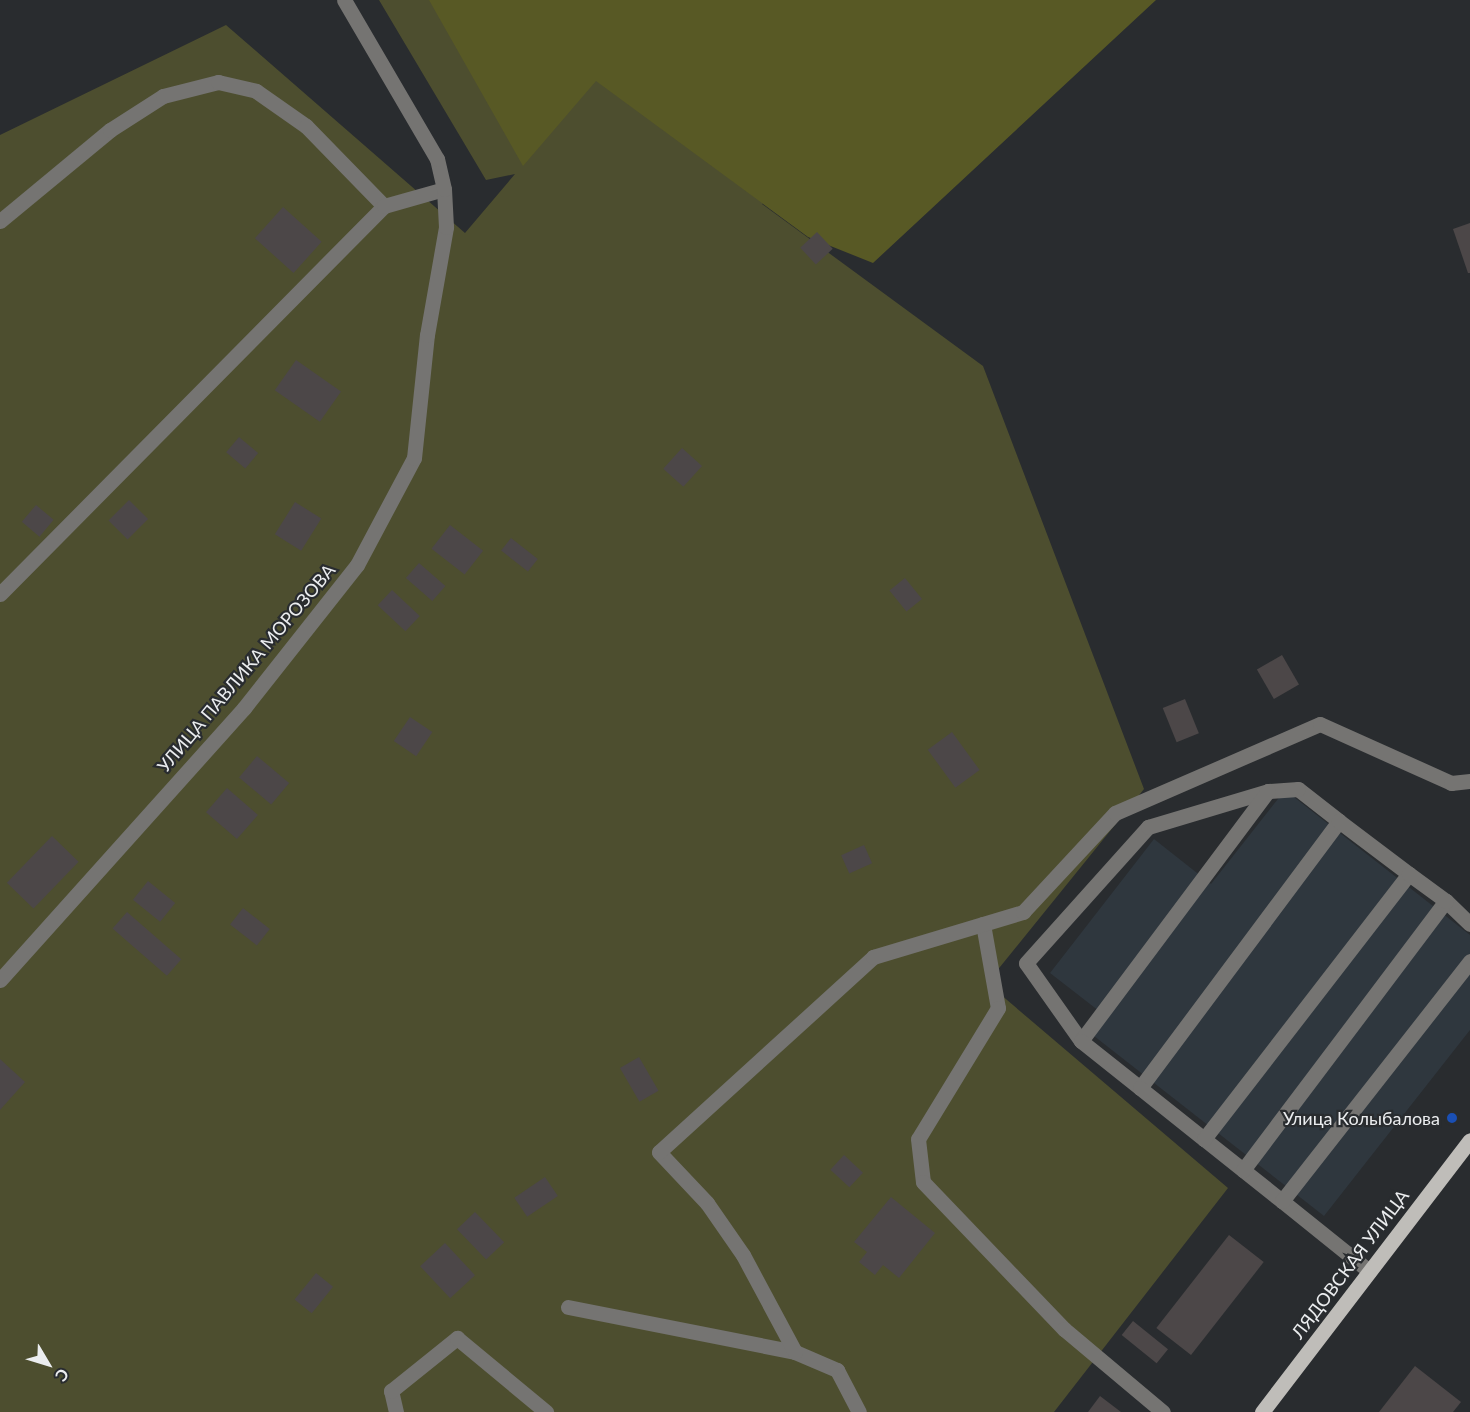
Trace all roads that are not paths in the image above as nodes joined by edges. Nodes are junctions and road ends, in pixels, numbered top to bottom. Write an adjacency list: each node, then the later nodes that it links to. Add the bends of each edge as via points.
1 (344, 0): 2 (street, УЛИЦА ПАВЛИКА МОРОЗОВА, via 437,159)
2 (444, 189): 3 (street); 14 (street, УЛИЦА ПАВЛИКА МОРОЗОВА, via 446,227 427,335 414,458 357,565 244,708)
3 (384, 206): 4 (street, via 306,126 256,91 218,82 154,102 110,130); 5 (street)
4 (0, 221)
5 (0, 594)
6 (1470, 781): 11 (street, via 1451,783 1320,724 1115,813 1023,912)
7 (1268, 791): 8 (street, via 1298,789); 15 (street); 15 (street, via 1148,827 1026,963)
8 (1339, 821): 9 (street); 16 (street)
9 (1409, 874): 10 (street); 17 (street)
10 (1446, 901): 12 (street); 19 (street)
11 (983, 924): 23 (street, via 873,957 659,1152 707,1203 743,1255); 27 (street, via 998,1008 918,1139 923,1182 1064,1329)
12 (1470, 924)
13 (1470, 960): 20 (street)
14 (0, 980)
15 (1081, 1041): 16 (street)
16 (1140, 1088): 17 (street)
17 (1204, 1139): 19 (street)
18 (1470, 1140): 21 (main road, ЛЯДОВСКАЯ УЛИЦА)
19 (1243, 1170): 20 (street)
20 (1282, 1201): 21 (street)
21 (1369, 1271): 28 (main road, ЛЯДОВСКАЯ УЛИЦА)
22 (568, 1307): 23 (street)
23 (795, 1352): 26 (street, via 837,1370)
24 (396, 1412): 25 (street, via 391,1391 457,1338)
25 (546, 1412)
26 (860, 1412)
27 (1163, 1412)
28 (1262, 1412)

